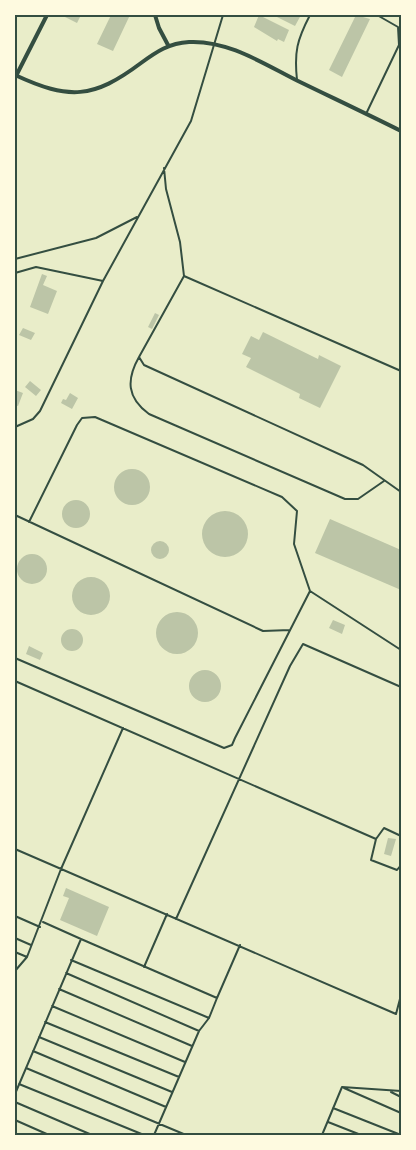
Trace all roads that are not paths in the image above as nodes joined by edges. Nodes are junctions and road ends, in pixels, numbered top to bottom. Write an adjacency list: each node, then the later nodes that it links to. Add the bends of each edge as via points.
1 (47, 15): 9 (street)
2 (155, 15): 8 (street)
3 (223, 15): 6 (lane)
4 (310, 15): 10 (lane, via 296,44)
5 (377, 15): 7 (lane, via 398,28)
6 (214, 43): 8 (street, via 188,42); 10 (street); 13 (lane, via 191,121)
7 (400, 45): 11 (lane)
8 (168, 46): 9 (street, via 116,81 88,92 56,91)
9 (15, 76)
10 (296, 80): 11 (street)
11 (366, 114): 12 (street)
12 (401, 131)
13 (164, 168): 14 (lane); 17 (lane)
14 (137, 217): 15 (lane, via 96,238); 18 (lane)
15 (15, 259)
16 (15, 273): 18 (lane, via 36,267)
17 (184, 276): 19 (lane); 20 (lane)
18 (103, 282): 21 (lane, via 40,411 33,419)
19 (141, 355): 22 (lane, via 144,366 363,465); 22 (lane, via 134,366 130,389 136,405 149,414 345,499 358,499)
20 (401, 372)
21 (15, 427)
22 (385, 481): 23 (lane)
23 (401, 492)
24 (15, 516): 25 (lane)
25 (29, 522): 26 (lane, via 77,425 82,418 95,417 282,496 297,511 294,544); 27 (lane, via 263,631)
26 (310, 591): 27 (lane); 28 (lane)
27 (290, 630): 29 (lane, via 232,745 224,748)
28 (401, 650)
29 (15, 658)
30 (15, 681): 32 (lane)
31 (401, 687): 33 (lane, via 303,644)
32 (124, 728): 33 (lane); 38 (lane)
33 (239, 779): 35 (lane); 41 (lane)
34 (401, 836): 35 (lane, via 384,828)
35 (376, 839): 37 (lane, via 371,860 397,870)
36 (15, 849): 38 (lane)
37 (401, 865)
38 (61, 869): 39 (lane); 42 (lane)
39 (167, 914): 41 (lane); 51 (lane)
40 (15, 916): 43 (lane)
41 (176, 919): 46 (lane)
42 (42, 922): 43 (lane); 45 (lane)
43 (40, 927): 47 (lane)
44 (15, 938): 47 (lane)
45 (81, 939): 50 (lane); 51 (lane)
46 (240, 945): 55 (lane, via 396,1014); 56 (lane)
47 (32, 946): 49 (lane)
48 (15, 952): 49 (lane)
49 (27, 957): 52 (lane)
50 (71, 960): 53 (lane); 58 (lane)
51 (144, 967): 56 (lane)
52 (15, 971)
53 (66, 973): 54 (lane); 60 (lane)
54 (59, 990): 57 (lane); 62 (lane)
55 (401, 995)
56 (217, 998): 58 (lane)
57 (52, 1006): 59 (lane); 64 (lane)
58 (209, 1018): 60 (lane)
59 (45, 1022): 61 (lane); 66 (lane)
60 (199, 1031): 62 (lane)
61 (39, 1037): 63 (lane); 71 (lane)
62 (192, 1046): 64 (lane)
63 (33, 1050): 65 (lane); 75 (lane)
64 (185, 1062): 66 (lane)
65 (26, 1068): 67 (lane); 80 (lane)
66 (179, 1076): 71 (lane)
67 (19, 1084): 72 (lane); 83 (lane)
68 (342, 1087): 69 (lane); 76 (lane); 77 (lane)
69 (388, 1090): 70 (lane); 73 (lane)
70 (401, 1091)
71 (172, 1092): 75 (lane)
72 (15, 1094)
73 (401, 1097)
74 (15, 1102): 82 (lane)
75 (166, 1107): 80 (lane)
76 (334, 1108): 79 (lane); 88 (lane)
77 (401, 1113)
78 (15, 1120): 81 (lane)
79 (327, 1122): 86 (lane); 87 (lane)
80 (160, 1123): 84 (lane); 85 (lane)
81 (49, 1135)
82 (92, 1135)
83 (144, 1135)
84 (154, 1135)
85 (186, 1135)
86 (322, 1135)
87 (361, 1135)
88 (401, 1135)

